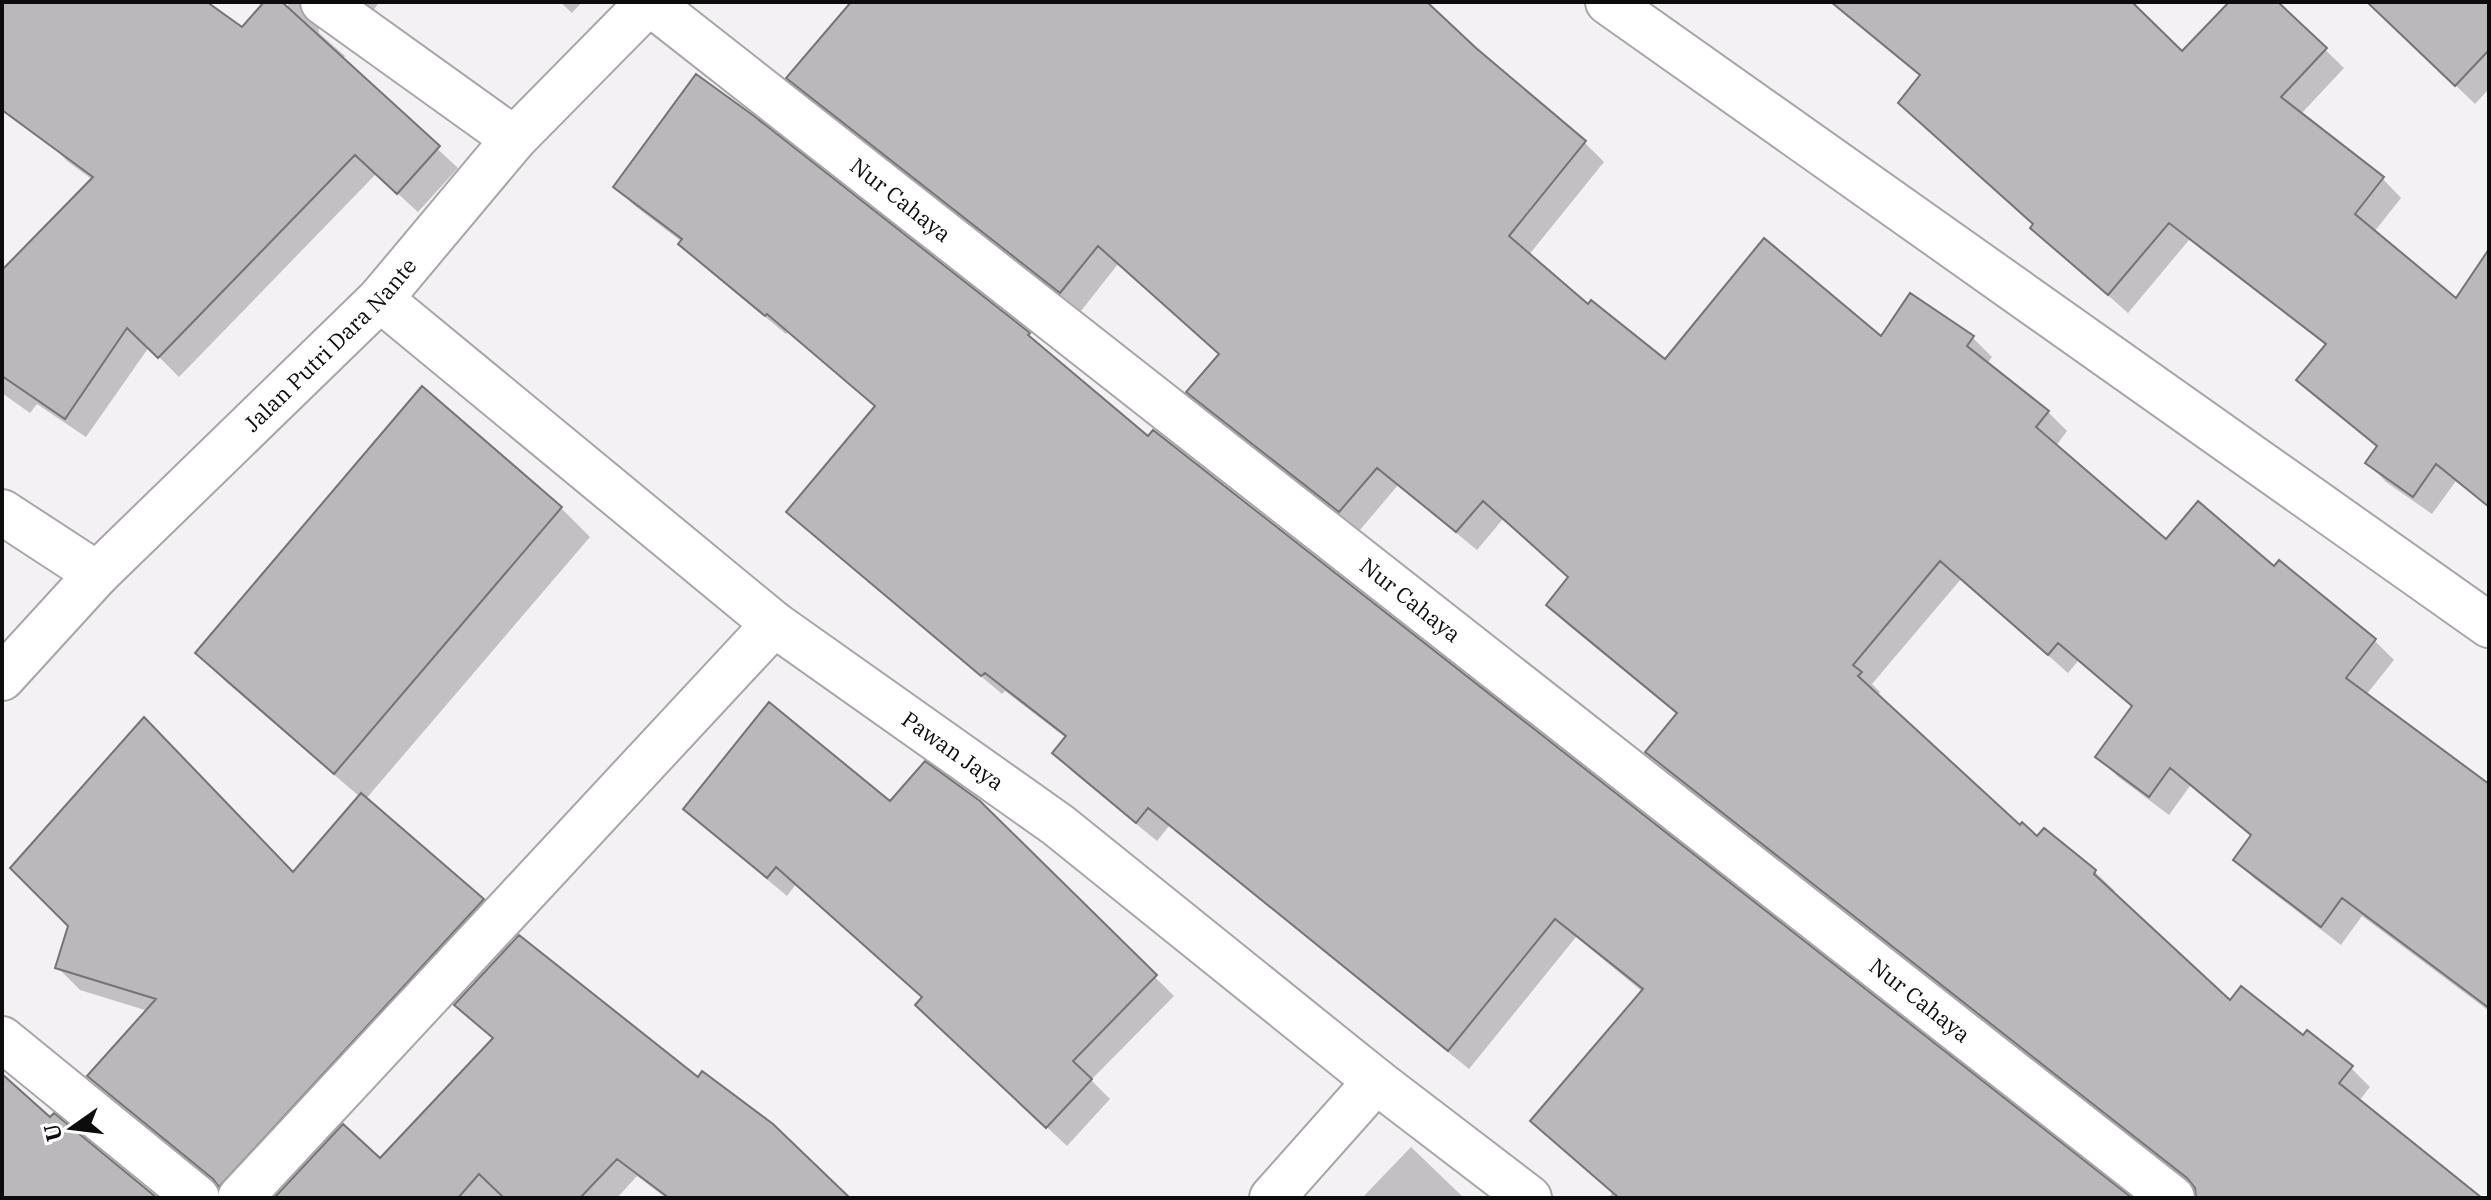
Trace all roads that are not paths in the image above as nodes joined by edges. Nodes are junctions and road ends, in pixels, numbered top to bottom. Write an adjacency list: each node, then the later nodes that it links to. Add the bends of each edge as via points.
1 (323, 2): 4 (street)
2 (649, 2): 4 (street, Jalan Putri Dara Nante); 17 (street, Nur Cahaya)
3 (1608, 2): 9 (street)
4 (514, 139): 5 (street, Jalan Putri Dara Nante)
5 (380, 299): 7 (street, Jalan Putri Dara Nante); 8 (street, Pawan Jaya)
6 (2, 512): 7 (street)
7 (97, 574): 10 (street, Jalan Putri Dara Nante)
8 (774, 624): 12 (street, Pawan Jaya, via 1058,825); 14 (street)
9 (2489, 625)
10 (2, 678)
11 (2, 1039): 13 (street)
12 (1376, 1081): 15 (street); 16 (street, Pawan Jaya)
13 (197, 1198)
14 (240, 1198)
15 (1272, 1198)
16 (1529, 1198)
17 (2172, 1198)

